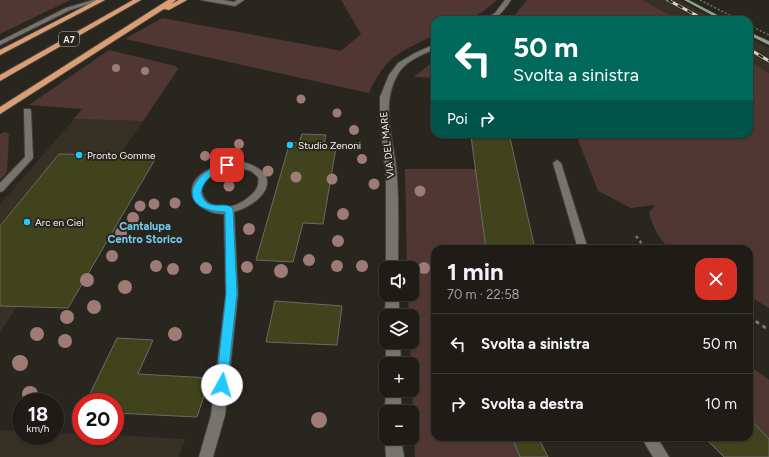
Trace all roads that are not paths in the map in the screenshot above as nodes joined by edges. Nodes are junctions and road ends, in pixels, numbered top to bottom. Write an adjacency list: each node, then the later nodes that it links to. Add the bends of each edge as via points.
1 (100, 0): 10 (lane, via 68,9); 12 (highway, A7)
2 (138, 0): 14 (highway, A7)
3 (173, 0): 13 (highway)
4 (184, 0): 13 (highway)
5 (204, 0): 8 (lane)
6 (241, 0): 8 (lane, via 235,4)
7 (508, 0): 9 (street)
8 (219, 1)
9 (494, 16)
10 (0, 43)
11 (431, 48): 21 (street, VIA DEL MARE, via 406,62 393,74 386,90 383,110 391,163)
12 (0, 53)
13 (63, 71): 15 (highway)
14 (0, 78)
15 (0, 111)
16 (27, 111): 18 (lane, via 29,158)
17 (558, 163): 20 (lane)
18 (0, 189)
19 (229, 209): 19 (lane, via 247,204 262,190 262,174 256,169 243,164 227,165 202,179 196,193 198,199 212,208); 23 (lane, via 232,294 218,415)
20 (582, 245)
21 (392, 261)
22 (651, 441): 24 (lane)
23 (206, 457)
24 (662, 457)

